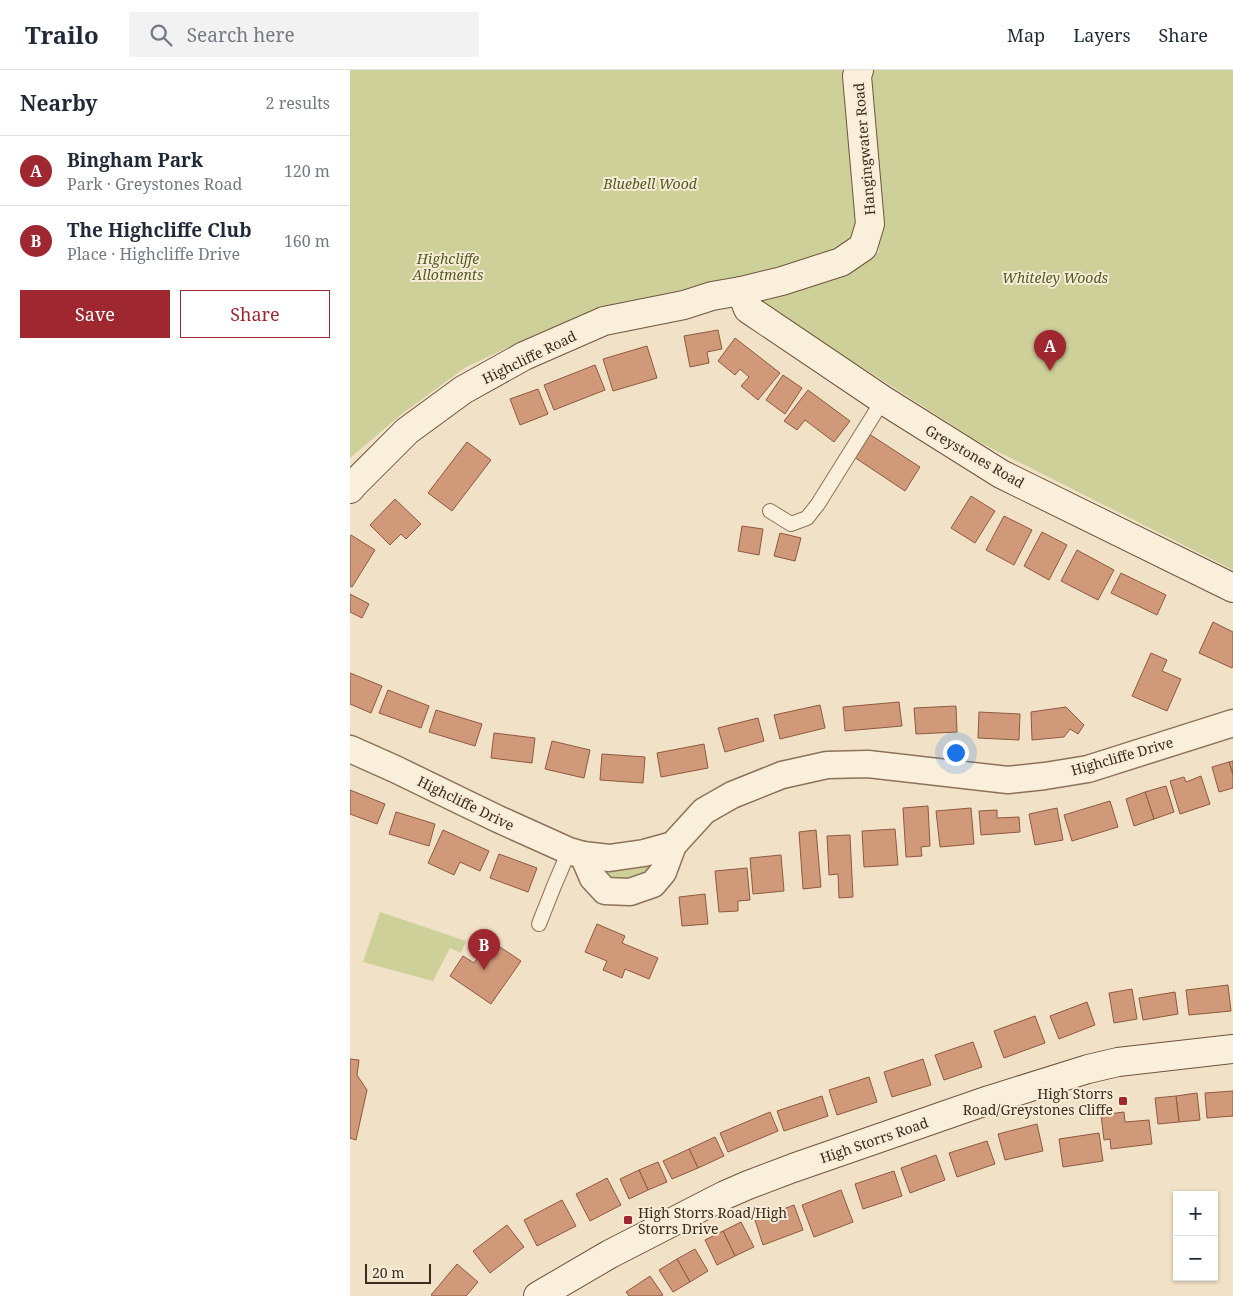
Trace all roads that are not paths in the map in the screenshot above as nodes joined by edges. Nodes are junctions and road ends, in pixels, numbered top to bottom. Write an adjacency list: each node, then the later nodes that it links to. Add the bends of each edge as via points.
1 (859, 70): 2 (street, Hangingwater Road, via 870,224 863,247 841,262)
2 (741, 291): 3 (street, Greystones Road, via 748,309); 4 (street, Highcliffe Road, via 604,321 524,356 463,390 408,431)
3 (883, 400): 5 (lane, via 807,518 791,524); 6 (street, Greystones Road, via 1001,474)
4 (350, 489)
5 (770, 511)
6 (1233, 588)
7 (1233, 723): 9 (street, Highcliffe Drive, via 1088,768 1008,780 868,764 827,765 782,775 732,795 704,811)
8 (350, 749): 10 (street, Highcliffe Drive)
9 (673, 845): 10 (street, Highcliffe Drive, via 609,858); 10 (street, Highcliffe Drive, via 663,872 652,884 630,892 605,891)
10 (576, 853): 11 (lane, via 554,886)
11 (539, 924)
12 (1233, 1048): 13 (street, High Storrs Road, via 1118,1062 1088,1069 786,1171 700,1208 610,1254)
13 (538, 1296)

